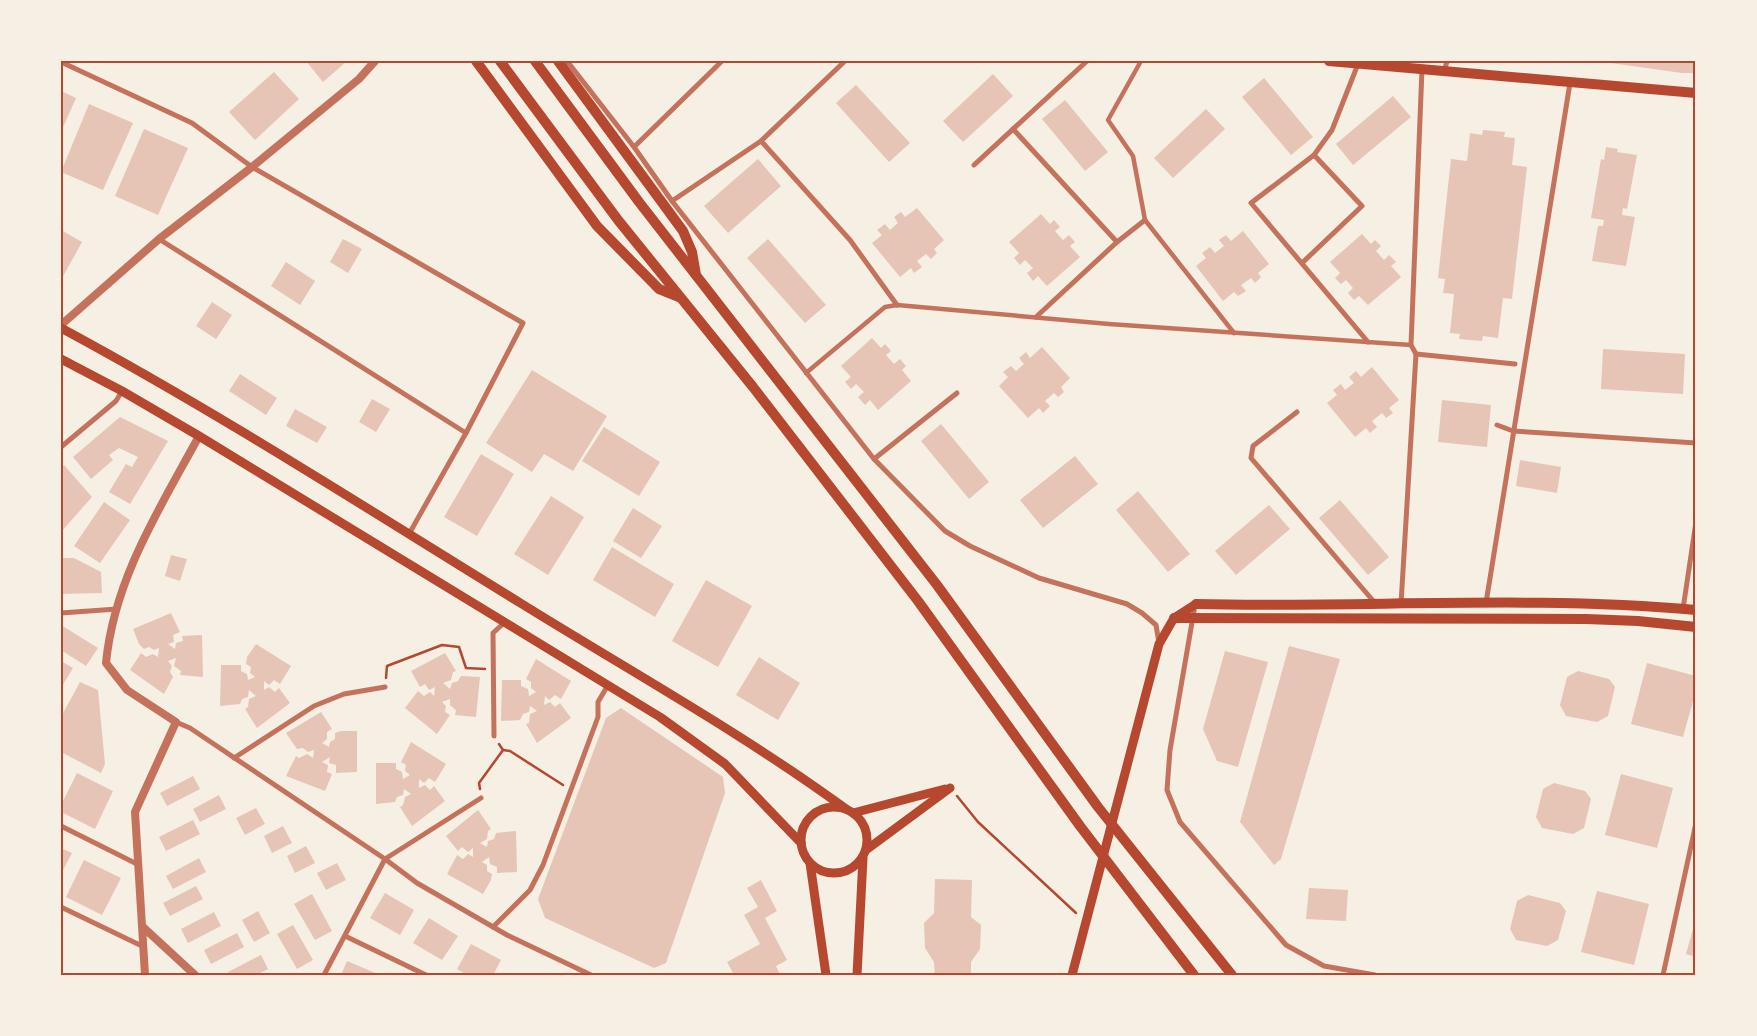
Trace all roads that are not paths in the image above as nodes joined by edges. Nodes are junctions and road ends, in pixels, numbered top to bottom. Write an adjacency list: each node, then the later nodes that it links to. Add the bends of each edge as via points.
1 (374, 61): 24 (street, via 359,79)
2 (476, 61): 31 (main road, via 597,226 659,289)
3 (500, 61): 31 (main road, via 618,220)
4 (534, 61): 30 (main road)
5 (558, 61): 30 (main road, via 683,231 692,252)
6 (567, 61): 21 (street)
7 (722, 61): 21 (street)
8 (846, 61): 20 (street)
9 (1087, 61): 19 (street)
10 (1141, 61): 26 (street, via 1108,120 1133,156)
11 (1329, 61): 14 (main road)
12 (1447, 61): 16 (street)
13 (61, 62): 24 (street, via 192,123)
14 (1358, 64): 15 (main road); 22 (street, via 1332,130)
15 (1422, 69): 16 (main road); 37 (street)
16 (1444, 72): 17 (main road)
17 (1570, 82): 18 (main road); 46 (street)
18 (1696, 93)
19 (1013, 129): 23 (street); 28 (street)
20 (761, 141): 25 (street); 32 (street, via 850,240)
21 (634, 147): 25 (street)
22 (1314, 155): 29 (street, via 1362,206); 29 (street, via 1252,203)
23 (974, 165)
24 (252, 167): 27 (street); 47 (street, via 523,323)
25 (672, 201): 41 (street)
26 (1145, 220): 28 (street); 35 (street)
27 (159, 240): 34 (street); 47 (street)
28 (1117, 242): 33 (street)
29 (1302, 263): 36 (street)
30 (696, 276): 95 (main road, via 937,585 1098,807)
31 (681, 298): 94 (main road, via 918,601 1080,826)
32 (898, 304): 33 (street); 41 (street, via 884,307)
33 (1036, 318): 35 (street)
34 (61, 327): 53 (main road, via 212,412)
35 (1234, 333): 36 (street)
36 (1368, 342): 37 (street)
37 (1411, 345): 38 (street)
38 (1416, 354): 40 (street); 56 (street)
39 (61, 359): 42 (main road)
40 (1515, 364)
41 (806, 373): 51 (street)
42 (122, 390): 48 (main road); 50 (street, via 116,401)
43 (957, 394): 51 (street)
44 (1297, 412): 55 (street, via 1253,446 1252,458)
45 (1497, 425): 46 (street)
46 (1514, 431): 49 (street); 57 (street)
47 (466, 433): 53 (street)
48 (199, 436): 58 (street, via 132,560); 64 (main road)
49 (1696, 443)
50 (61, 447)
51 (874, 458): 66 (street, via 945,531 1039,578 1127,604 1156,625)
52 (1696, 522): 59 (street)
53 (409, 534): 73 (main road, via 717,722)
54 (1196, 604): 55 (main road); 62 (main road); 63 (street)
55 (1375, 604): 56 (main road)
56 (1400, 604): 57 (main road)
57 (1486, 604): 59 (main road)
58 (116, 609): 61 (street); 69 (street, via 106,663 127,690)
59 (1683, 609): 60 (main road)
60 (1696, 610)
61 (61, 613)
62 (1174, 618): 63 (main road); 66 (main road)
63 (1193, 619): 65 (main road, via 1586,619); 96 (street, via 1170,750 1167,790 1180,822 1286,945 1324,966)
64 (505, 622): 67 (main road); 70 (street, via 493,633)
65 (1696, 627)
66 (1159, 644): 93 (main road)
67 (608, 685): 76 (main road, via 726,764); 82 (street, via 598,702 598,717 543,865 530,890)
68 (385, 687): 71 (street, via 344,694 314,706)
69 (176, 722): 71 (street); 80 (street, via 135,812)
70 (494, 736)
71 (234, 758): 78 (street)
72 (481, 798): 78 (street)
73 (849, 811): 76 (main road, via 829,808 814,814 802,832); 77 (main road, via 864,825 867,834); 77 (main road, via 950,788)
74 (1696, 823): 97 (street)
75 (61, 826): 80 (street)
76 (801, 843): 79 (main road)
77 (865, 854): 79 (main road, via 852,868 838,873 828,873); 92 (main road)
78 (385, 859): 82 (street, via 417,883); 84 (street)
79 (810, 863): 91 (main road)
80 (140, 866): 83 (street)
81 (61, 907): 85 (street)
82 (492, 927): 90 (street)
83 (144, 928): 85 (street); 87 (street)
84 (344, 936): 88 (street); 89 (street)
85 (145, 948): 86 (street)
86 (145, 975)
87 (195, 975)
88 (324, 975)
89 (426, 975)
90 (591, 975)
91 (826, 975)
92 (857, 975)
93 (1072, 975)
94 (1194, 975)
95 (1232, 975)
96 (1375, 975)
97 (1663, 975)

